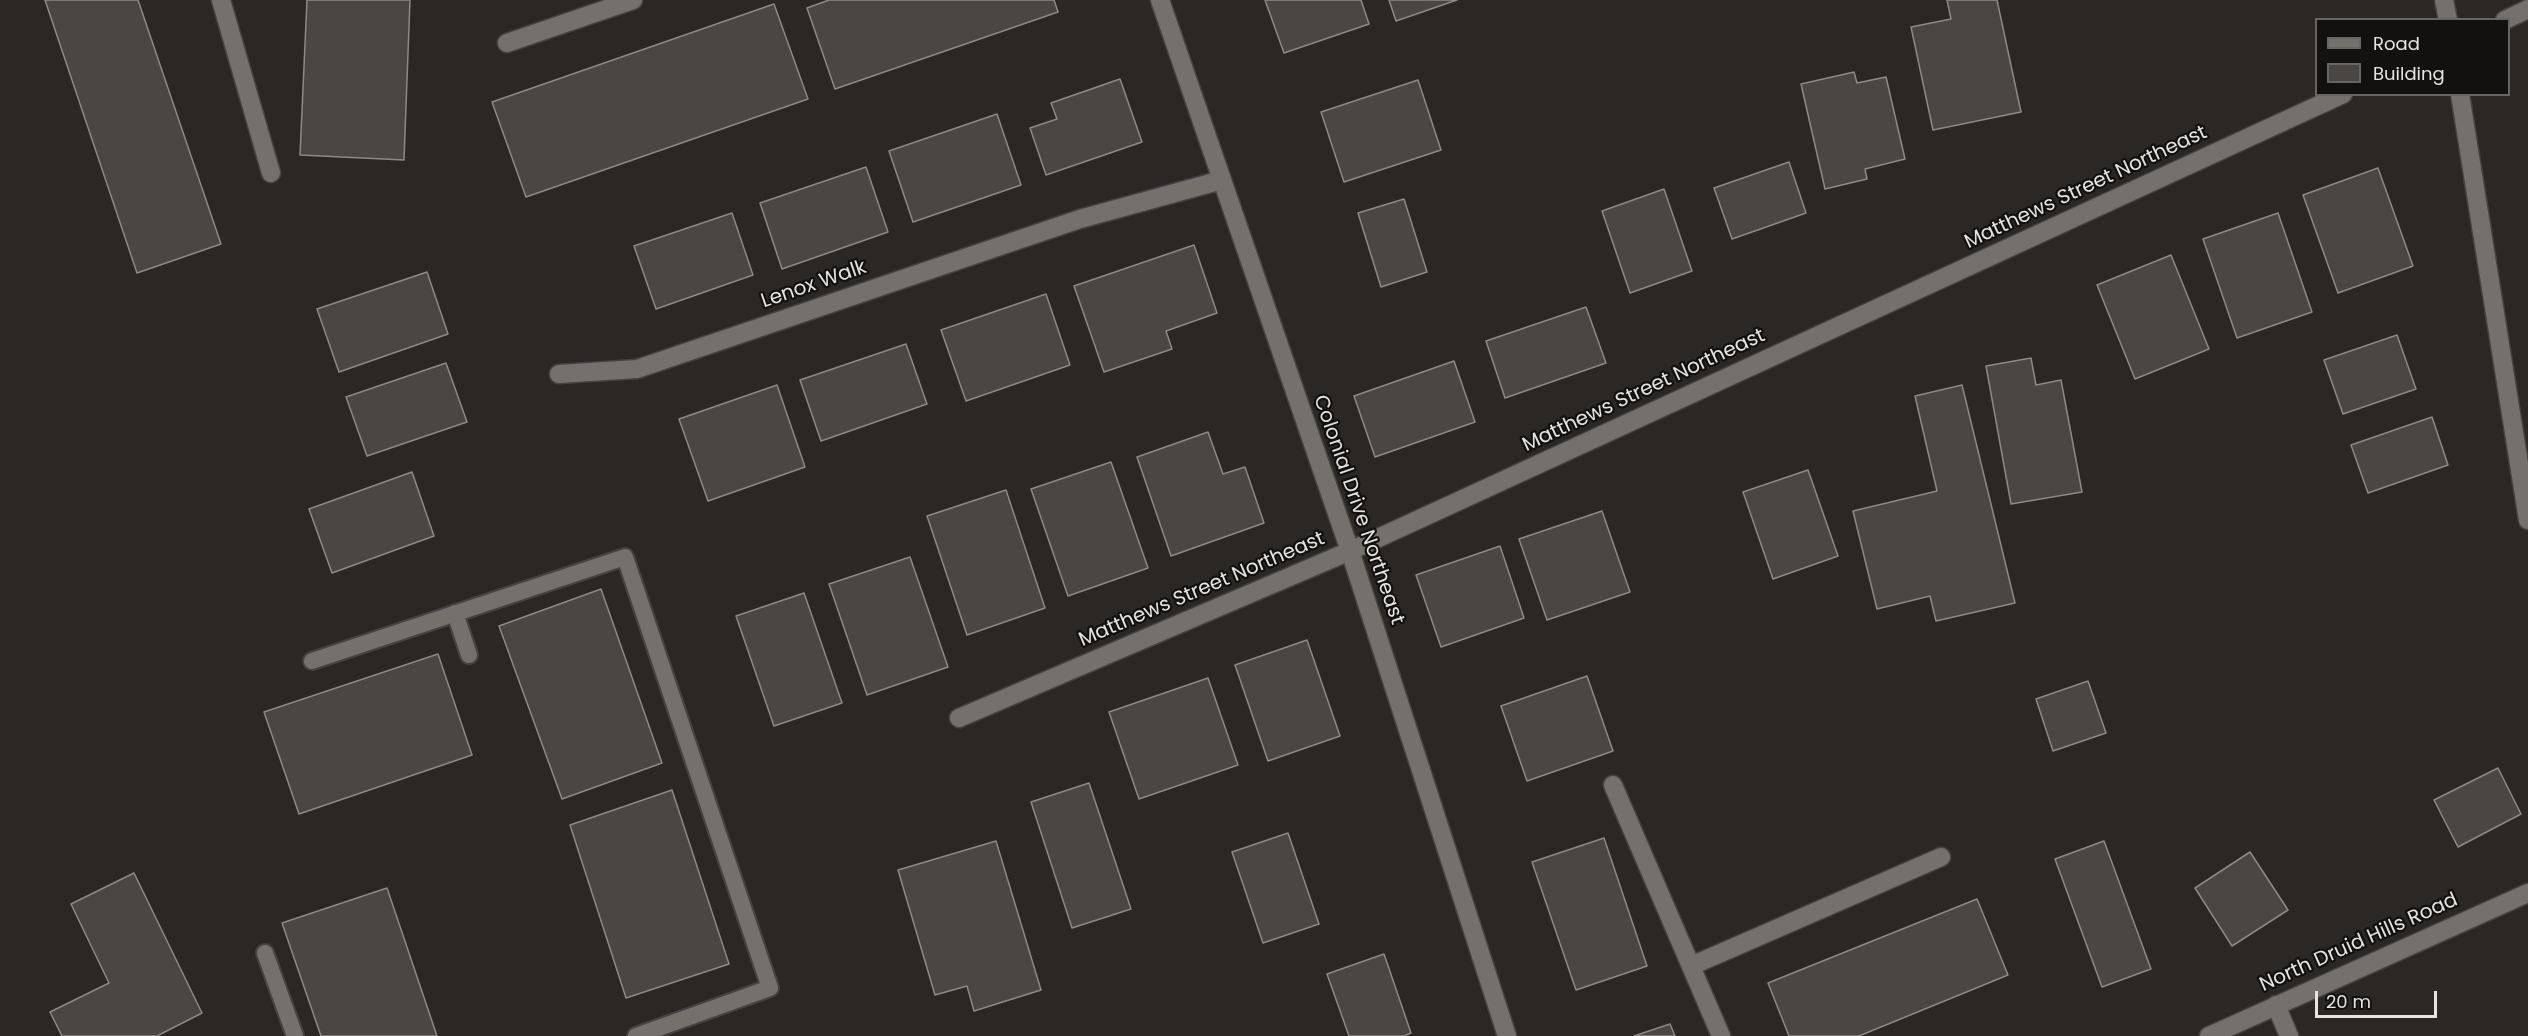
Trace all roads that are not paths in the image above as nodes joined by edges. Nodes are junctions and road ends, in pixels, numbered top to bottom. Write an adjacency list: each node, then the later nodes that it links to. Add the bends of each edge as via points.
1 (221, 0): 11 (street)
2 (633, 0): 8 (street)
3 (1160, 0): 12 (street, Colonial Drive Northeast)
4 (2444, 0): 6 (street)
5 (2528, 9): 7 (street)
6 (2448, 18)
7 (2509, 18)
8 (507, 43)
9 (2339, 96): 15 (street, Matthews Street Northeast)
10 (2460, 96): 14 (street)
11 (271, 173)
12 (1222, 180): 13 (street, Lenox Walk, via 1080,219 637,369); 15 (street, Colonial Drive Northeast)
13 (559, 374)
14 (2528, 520)
15 (1350, 551): 19 (street, Matthews Street Northeast); 28 (street, Colonial Drive Northeast)
16 (455, 613): 17 (lane); 18 (lane); 27 (lane, via 625,556 770,988)
17 (469, 655)
18 (312, 661)
19 (959, 718)
20 (1613, 785): 24 (street)
21 (1941, 857): 24 (street)
22 (2528, 893): 25 (street, North Druid Hills Road)
23 (265, 953): 26 (lane)
24 (1691, 966): 29 (street)
25 (2276, 1005): 30 (street, North Druid Hills Road); 31 (street)
26 (295, 1036)
27 (636, 1036)
28 (1507, 1036)
29 (1721, 1036)
30 (2209, 1036)
31 (2289, 1036)

